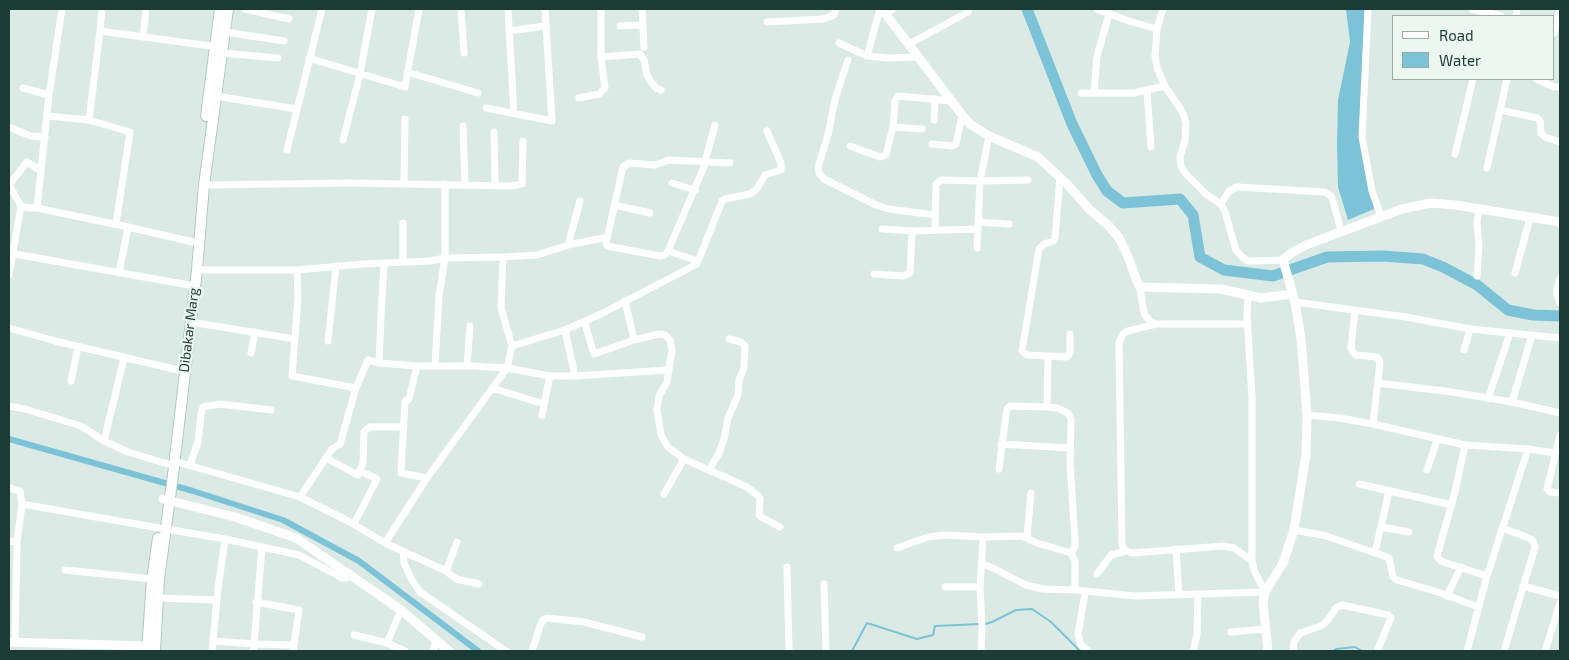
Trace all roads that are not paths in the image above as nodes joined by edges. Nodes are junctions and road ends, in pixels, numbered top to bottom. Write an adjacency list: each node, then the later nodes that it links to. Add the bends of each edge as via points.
1 (62, 9): 61 (street)
2 (102, 9): 31 (street)
3 (146, 9): 35 (street)
4 (220, 9): 40 (main road, Dibakar Marg)
5 (228, 9): 33 (main road, Dibakar Marg)
6 (245, 9): 25 (street)
7 (322, 9): 46 (street)
8 (372, 9): 49 (street)
9 (419, 9): 48 (street)
10 (461, 9): 41 (street)
11 (508, 9): 32 (street)
12 (545, 9): 28 (street)
13 (601, 9): 43 (street)
14 (642, 9): 27 (street)
15 (836, 9): 26 (street, via 834,15 823,19)
16 (1096, 9): 23 (street)
17 (1163, 9): 30 (street)
18 (1368, 9): 115 (street, via 1362,137)
19 (1472, 9): 24 (street)
20 (885, 10): 38 (street); 42 (street)
21 (1560, 10): 34 (street)
22 (968, 12): 38 (street)
23 (1109, 14): 30 (street); 58 (street, via 1096,56)
24 (1497, 15)
25 (289, 19)
26 (767, 22)
27 (643, 25): 29 (street); 39 (street)
28 (546, 26): 32 (street); 69 (street, via 552,121)
29 (620, 26)
30 (1157, 30): 53 (street, via 1155,56)
31 (100, 31): 35 (street); 73 (street)
32 (509, 31): 69 (street)
33 (225, 32): 36 (street); 40 (main road, Dibakar Marg)
34 (1556, 33)
35 (143, 37): 40 (street)
36 (284, 41)
37 (839, 43): 42 (street)
38 (909, 44): 44 (street)
39 (644, 47)
40 (220, 49): 45 (street); 62 (main road, Dibakar Marg); 128 (main road, Dibakar Marg, via 200,168)
41 (464, 53)
42 (867, 56): 44 (street)
43 (601, 57): 56 (street, via 640,54 651,82); 63 (street, via 605,82 603,92)
44 (918, 57): 65 (street)
45 (278, 58)
46 (309, 58): 49 (street); 67 (street)
47 (848, 60): 114 (street, via 835,99 819,174 876,205)
48 (407, 72): 49 (street, via 405,88); 59 (street)
49 (360, 74): 84 (street)
50 (1473, 80): 91 (street)
51 (1507, 80): 68 (street)
52 (1538, 80): 54 (street)
53 (1165, 86): 57 (street); 108 (street, via 1186,123 1181,166 1194,183)
54 (1560, 87)
55 (22, 88): 61 (street)
56 (662, 90)
57 (1147, 91): 58 (street); 89 (street)
58 (1094, 92): 60 (street)
59 (478, 93)
60 (1081, 93)
61 (49, 95): 71 (street)
62 (216, 96): 67 (street); 104 (main road, Dibakar Marg)
63 (579, 98)
64 (935, 99): 65 (street); 74 (street); 78 (street, via 898,96)
65 (952, 101): 70 (street)
66 (486, 108): 69 (street)
67 (296, 109): 90 (street)
68 (1500, 110): 86 (street, via 1537,118 1545,138); 94 (street)
69 (514, 114)
70 (962, 115): 82 (street); 87 (street, via 956,144)
71 (47, 116): 73 (street); 83 (street)
72 (404, 118): 100 (street)
73 (89, 120): 119 (street, via 130,132)
74 (934, 120)
75 (715, 125): 92 (street)
76 (463, 126): 102 (street)
77 (9, 127): 83 (street, via 31,136)
78 (893, 127): 79 (street); 88 (street, via 883,157)
79 (922, 129)
80 (767, 131): 135 (street, via 781,170 765,175 750,194 722,201)
81 (494, 132): 105 (street)
82 (989, 136): 96 (street, via 1038,157); 98 (street)
83 (44, 137): 95 (street)
84 (343, 140)
85 (523, 142): 105 (street, via 522,184)
86 (1560, 142)
87 (932, 144)
88 (850, 146)
89 (1151, 147)
90 (287, 150)
91 (1455, 154)
92 (706, 161): 93 (street); 106 (street); 109 (street, via 669,160 650,166 625,164)
93 (730, 163)
94 (1487, 168)
95 (41, 171): 103 (street, via 28,162); 111 (street)
96 (1060, 178): 148 (street, via 1119,238); 175 (street, via 1055,238 1039,249 1022,347 1027,355)
97 (1028, 180): 98 (street)
98 (980, 181): 114 (street, via 938,181); 121 (street)
99 (672, 183): 106 (street)
100 (404, 184): 101 (street); 104 (street)
101 (445, 184): 102 (street); 133 (street)
102 (465, 184): 105 (street)
103 (9, 185): 110 (street)
104 (204, 185): 146 (main road, Dibakar Marg)
105 (495, 185)
106 (695, 190): 131 (street)
107 (580, 201): 129 (street)
108 (1220, 204): 125 (street, via 1229,191 1237,187 1325,192 1331,196); 136 (street, via 1236,250 1242,257 1248,261)
109 (614, 205): 113 (street); 127 (street)
110 (21, 206): 111 (street); 132 (street)
111 (37, 208): 119 (street)
112 (1479, 208): 115 (street, via 1430,203); 116 (street); 145 (street)
113 (650, 213)
114 (935, 215): 124 (street)
115 (1379, 217): 125 (street)
116 (1530, 218): 117 (street); 142 (street)
117 (1560, 222)
118 (403, 223): 137 (street)
119 (116, 224): 122 (street)
120 (1010, 224): 121 (street)
121 (978, 226): 124 (street); 130 (street)
122 (128, 227): 128 (street); 141 (street)
123 (882, 229): 126 (street)
124 (935, 229): 126 (street)
125 (1344, 230): 136 (street, via 1306,245)
126 (912, 231): 143 (street, via 910,273 903,276)
127 (608, 236): 129 (street); 131 (street, via 606,243 609,246 660,256)
128 (193, 242): 146 (main road, Dibakar Marg)
129 (568, 245): 134 (street, via 538,255)
130 (977, 248)
131 (668, 251): 135 (street)
132 (10, 253): 141 (street); 144 (street)
133 (445, 258): 134 (street); 137 (street); 179 (street)
134 (503, 258): 171 (street, via 501,308)
135 (698, 261): 151 (street)
136 (1283, 261): 149 (street)
137 (403, 262): 138 (street)
138 (384, 263): 139 (street); 177 (street)
139 (336, 266): 140 (street); 170 (street)
140 (297, 270): 146 (street); 168 (street)
141 (120, 273): 146 (street)
142 (1515, 273)
143 (874, 274)
144 (9, 275)
145 (1477, 276)
146 (193, 278): 155 (main road, Dibakar Marg); 182 (main road, Dibakar Marg)
147 (1560, 278): 152 (street, via 1557,295)
148 (1140, 287): 150 (street, via 1221,289); 156 (street, via 1145,315)
149 (1293, 293): 150 (street, via 1261,298); 153 (street); 197 (street, via 1301,339)
150 (1248, 296): 157 (street)
151 (625, 302): 154 (street); 169 (street)
152 (1560, 303)
153 (1355, 310): 160 (street); 187 (street, via 1351,348 1356,355 1380,359)
154 (584, 321): 161 (street); 169 (street, via 594,354)
155 (190, 322): 162 (street); 211 (main road, Dibakar Marg)
156 (1156, 324): 157 (street); 246 (street, via 1122,334 1119,343 1122,544)
157 (1248, 324): 249 (street, via 1252,398)
158 (470, 326): 180 (street)
159 (9, 328): 172 (street)
160 (1470, 329): 163 (street); 173 (street)
161 (565, 330): 171 (street); 185 (street)
162 (255, 332): 168 (street); 174 (street)
163 (1510, 333): 165 (street); 190 (street)
164 (1070, 334): 175 (street, via 1068,355)
165 (1532, 335): 166 (street); 191 (street)
166 (1560, 338)
167 (729, 339): 214 (street, via 745,346 744,368 724,439)
168 (295, 340): 188 (street, via 292,376)
169 (634, 340): 183 (street, via 665,335 671,345)
170 (328, 341)
171 (512, 346): 181 (street)
172 (78, 347): 176 (street); 186 (street)
173 (1464, 350)
174 (251, 353)
175 (1048, 357): 194 (street)
176 (124, 358): 182 (street); 203 (street)
177 (380, 363): 178 (street); 188 (street, via 368,360)
178 (417, 366): 179 (street); 200 (street, via 409,399 405,401)
179 (435, 366): 180 (street)
180 (467, 366): 181 (street)
181 (506, 368): 184 (street); 189 (street)
182 (178, 370): 211 (main road, Dibakar Marg)
183 (668, 370): 185 (street); 210 (street, via 658,402 661,435 668,447)
184 (550, 376): 185 (street); 192 (street)
185 (575, 376)
186 (71, 381)
187 (1378, 383): 190 (street); 199 (street)
188 (356, 388): 209 (street, via 340,444)
189 (492, 388): 192 (street); 217 (street)
190 (1488, 399): 191 (street)
191 (1512, 402): 196 (street)
192 (544, 404): 198 (street)
193 (9, 406): 203 (street, via 81,426)
194 (1047, 407): 204 (street, via 1010,406); 206 (street, via 1065,411 1070,416)
195 (271, 410): 212 (street, via 220,404 204,407)
196 (1560, 413)
197 (1307, 415): 199 (street); 233 (street, via 1306,454)
198 (542, 416)
199 (1373, 424): 202 (street)
200 (404, 427): 216 (street, via 370,427 364,432); 217 (street, via 401,472)
201 (1560, 435): 208 (street)
202 (1437, 440): 205 (street); 215 (street)
203 (104, 441): 211 (street, via 128,452)
204 (1001, 444): 206 (street); 213 (street)
205 (1465, 446): 207 (street); 227 (street)
206 (1069, 448): 247 (street, via 1075,541)
207 (1528, 449): 208 (street); 231 (street)
208 (1556, 453): 222 (street, via 1547,489)
209 (326, 458): 216 (street, via 358,475); 225 (street)
210 (684, 459): 214 (street); 223 (street)
211 (171, 462): 212 (street); 224 (main road, Dibakar Marg)
212 (190, 465): 225 (street)
213 (999, 469)
214 (709, 470): 229 (street, via 753,491 760,500 759,515)
215 (1427, 470)
216 (360, 471): 228 (street, via 378,479)
217 (427, 478): 241 (street)
218 (1359, 484): 220 (street)
219 (9, 488): 226 (street, via 20,491)
220 (1389, 491): 227 (street); 230 (street)
221 (1030, 493): 236 (street)
222 (1560, 493)
223 (664, 494)
224 (167, 496): 232 (main road, Dibakar Marg); 256 (street, via 296,538)
225 (300, 498): 228 (street)
226 (22, 504): 232 (street); 239 (street)
227 (1452, 505): 252 (street, via 1437,556 1443,562)
228 (354, 524): 241 (street)
229 (780, 527)
230 (1381, 527): 234 (street); 248 (street)
231 (1502, 528): 257 (street); 261 (street, via 1533,541 1534,553)
232 (163, 529): 237 (street); 258 (main road, Dibakar Marg); 271 (main road, Dibakar Marg)
233 (1294, 530): 248 (street, via 1323,535); 266 (street, via 1283,563)
234 (1409, 532)
235 (983, 537): 236 (street); 243 (street, via 928,536); 250 (street)
236 (1027, 537): 247 (street)
237 (225, 539): 242 (street); 272 (street)
238 (9, 541): 239 (street)
239 (18, 542): 283 (street)
240 (456, 542): 254 (street)
241 (385, 543): 245 (street)
242 (262, 548): 256 (street, via 299,555 345,578); 273 (street)
243 (897, 548)
244 (1176, 549): 246 (street); 249 (street, via 1229,547); 268 (street)
245 (403, 551): 254 (street); 292 (street, via 404,563 420,592)
246 (1126, 551): 255 (street, via 1110,556)
247 (1071, 553): 264 (street, via 1075,561)
248 (1375, 553): 269 (street, via 1389,558 1393,577 1397,580)
249 (1252, 561): 266 (street)
250 (982, 564): 263 (street); 264 (street, via 1026,585)
251 (787, 567): 294 (street)
252 (1461, 567): 257 (street); 269 (street)
253 (65, 570): 258 (street)
254 (446, 571): 259 (street, via 456,579)
255 (1097, 574)
256 (352, 576): 276 (street)
257 (1488, 576): 275 (street)
258 (152, 579): 287 (main road, Dibakar Marg)
259 (479, 584)
260 (824, 584): 295 (street)
261 (1523, 586): 270 (street); 303 (street)
262 (945, 587): 263 (street)
263 (980, 587): 296 (street)
264 (1075, 590): 265 (street)
265 (1086, 592): 268 (street); 297 (street, via 1078,635 1081,645)
266 (1265, 592): 267 (street); 277 (street, via 1262,602)
267 (1198, 594): 268 (street); 298 (street, via 1197,635)
268 (1179, 595)
269 (1447, 596): 275 (street)
270 (1560, 596)
271 (158, 598): 272 (street); 287 (main road, Dibakar Marg)
272 (216, 600): 282 (street)
273 (256, 602): 285 (street); 286 (street, via 299,610)
274 (1560, 603): 304 (street)
275 (1478, 607): 302 (street)
276 (400, 610): 281 (street); 284 (street)
277 (1265, 629): 278 (street); 299 (street)
278 (1231, 632)
279 (354, 635): 284 (street)
280 (642, 637): 293 (street, via 584,622 547,618 540,626)
281 (436, 640): 290 (street); 291 (street)
282 (213, 641): 285 (street); 288 (street)
283 (12, 642): 287 (street)
284 (387, 643): 289 (street)
285 (254, 648): 286 (street)
286 (293, 648)
287 (149, 649)
288 (212, 651)
289 (405, 651)
290 (433, 651)
291 (449, 651)
292 (506, 651)
293 (532, 651)
294 (788, 651)
295 (826, 651)
296 (980, 651)
297 (1088, 651)
298 (1193, 651)
299 (1268, 651)
300 (1293, 651): 301 (street, via 1300,632 1322,626 1342,605 1391,618)
301 (1376, 651)
302 (1467, 651)
303 (1504, 651)
304 (1545, 651)

